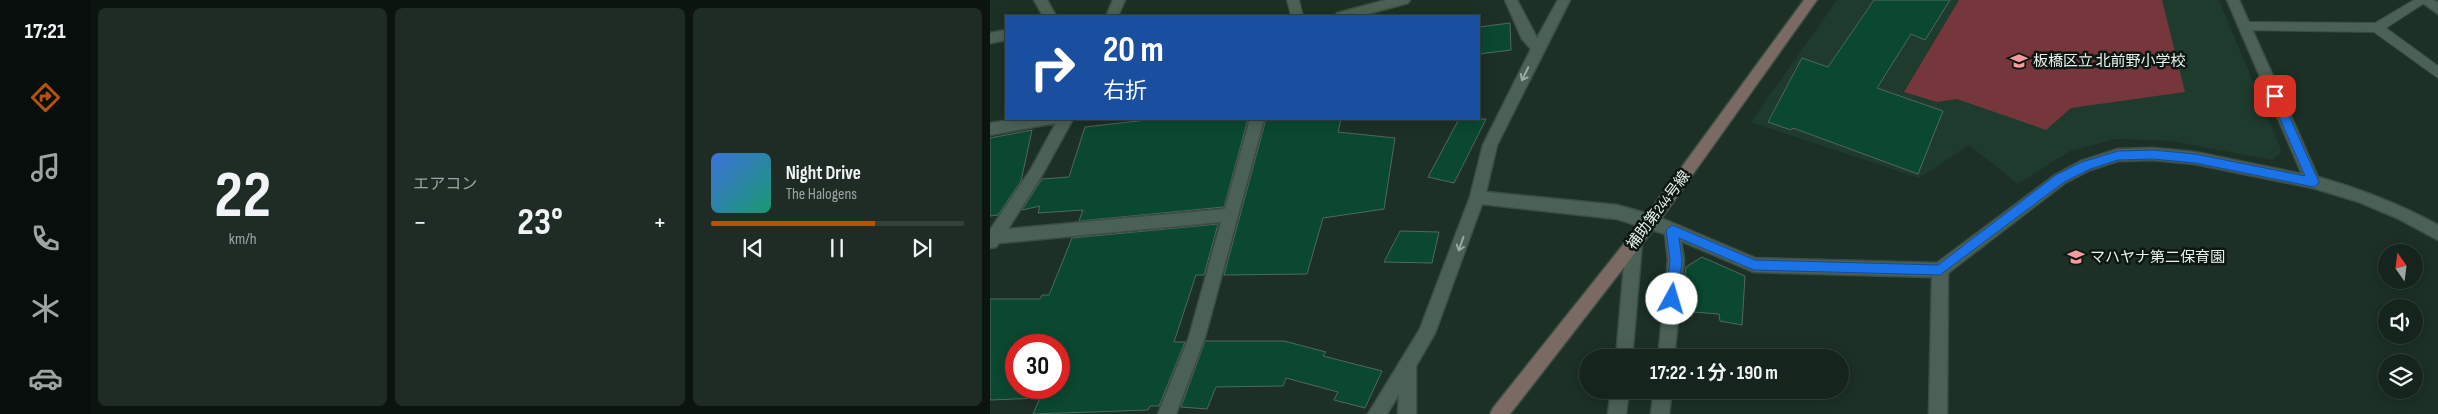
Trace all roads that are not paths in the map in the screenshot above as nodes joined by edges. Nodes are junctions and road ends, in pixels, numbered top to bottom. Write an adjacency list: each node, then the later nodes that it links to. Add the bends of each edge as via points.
1 (1040, 0): 11 (street)
2 (1119, 0): 12 (street)
3 (1293, 0): 13 (lane)
4 (1404, 0): 14 (street)
5 (1511, 0): 19 (street, via 1529,39)
6 (1564, 0): 19 (street)
7 (1811, 0): 28 (street, 補助第244号線)
8 (2233, 0): 15 (street)
9 (2424, 0): 10 (street); 16 (lane)
10 (2438, 9)
11 (1049, 15)
12 (1112, 15)
13 (1297, 15)
14 (1346, 15)
15 (2245, 26): 16 (lane); 25 (street)
16 (2377, 28): 20 (lane)
17 (1005, 35): 18 (street)
18 (990, 38)
19 (1538, 48): 26 (street, one-way to 26, via 1490,145)
20 (2438, 73)
21 (1046, 120): 24 (street)
22 (1065, 120): 31 (street, via 1036,173)
23 (1257, 120): 27 (street)
24 (990, 129)
25 (2314, 182): 30 (street, via 2362,196 2402,213); 33 (street, via 2195,158 2118,155 2086,165 2060,179)
26 (1477, 198): 28 (street, via 1617,212); 36 (street, one-way to 36, via 1427,333)
27 (1230, 215): 31 (street); 39 (street, via 1196,337)
28 (1651, 221): 29 (street); 32 (street, 補助第244号線)
29 (1672, 230): 33 (street, via 1754,265); 35 (street, via 1676,260)
30 (2438, 234)
31 (992, 239)
32 (1634, 243): 34 (street); 42 (street, 補助第244号線)
33 (1940, 270): 45 (street)
34 (1625, 349)
35 (1667, 349)
36 (1408, 364): 40 (street); 41 (street)
37 (1619, 399): 43 (street)
38 (1662, 399): 44 (street)
39 (1167, 414)
40 (1377, 414)
41 (1407, 414)
42 (1499, 414)
43 (1617, 414)
44 (1660, 414)
45 (1938, 414)

